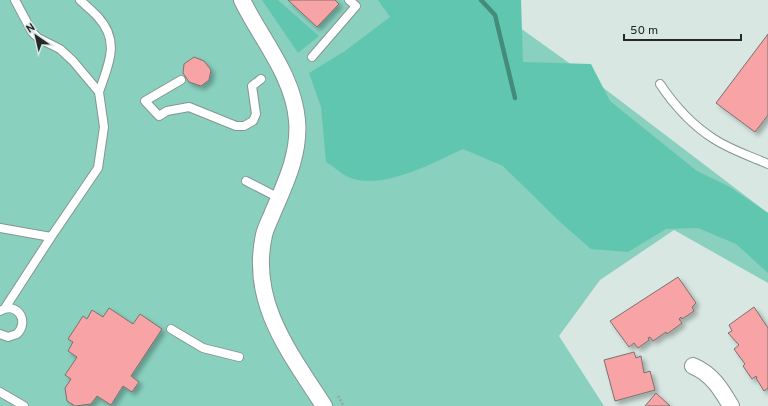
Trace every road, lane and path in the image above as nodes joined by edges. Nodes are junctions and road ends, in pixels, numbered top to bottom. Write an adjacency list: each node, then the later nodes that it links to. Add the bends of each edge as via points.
1 (14, 0): 9 (lane, via 32,32 38,38 60,49)
2 (80, 0): 9 (lane, via 99,18 111,39 112,47)
3 (242, 0): 12 (street, via 293,94 298,143)
4 (349, 0): 5 (lane, via 356,6)
5 (312, 57)
6 (261, 78): 7 (lane, via 252,86 256,114 253,121 244,126 236,126 190,107 167,111 159,116 145,101)
7 (181, 80)
8 (660, 84): 10 (lane, via 669,98 714,139)
9 (99, 92): 14 (lane, via 104,126 98,168)
10 (768, 164)
11 (246, 181): 12 (lane)
12 (279, 198): 22 (street, via 264,234 262,280 265,302 272,321)
13 (0, 228): 14 (lane)
14 (51, 237): 15 (lane)
15 (3, 310): 17 (lane, via 15,309 19,312 23,326 13,336)
16 (171, 329): 18 (lane, via 203,348)
17 (1, 337)
18 (239, 357)
19 (693, 366): 23 (street, via 713,378)
20 (0, 392): 21 (lane)
21 (24, 406)
22 (324, 406)
23 (731, 406)

